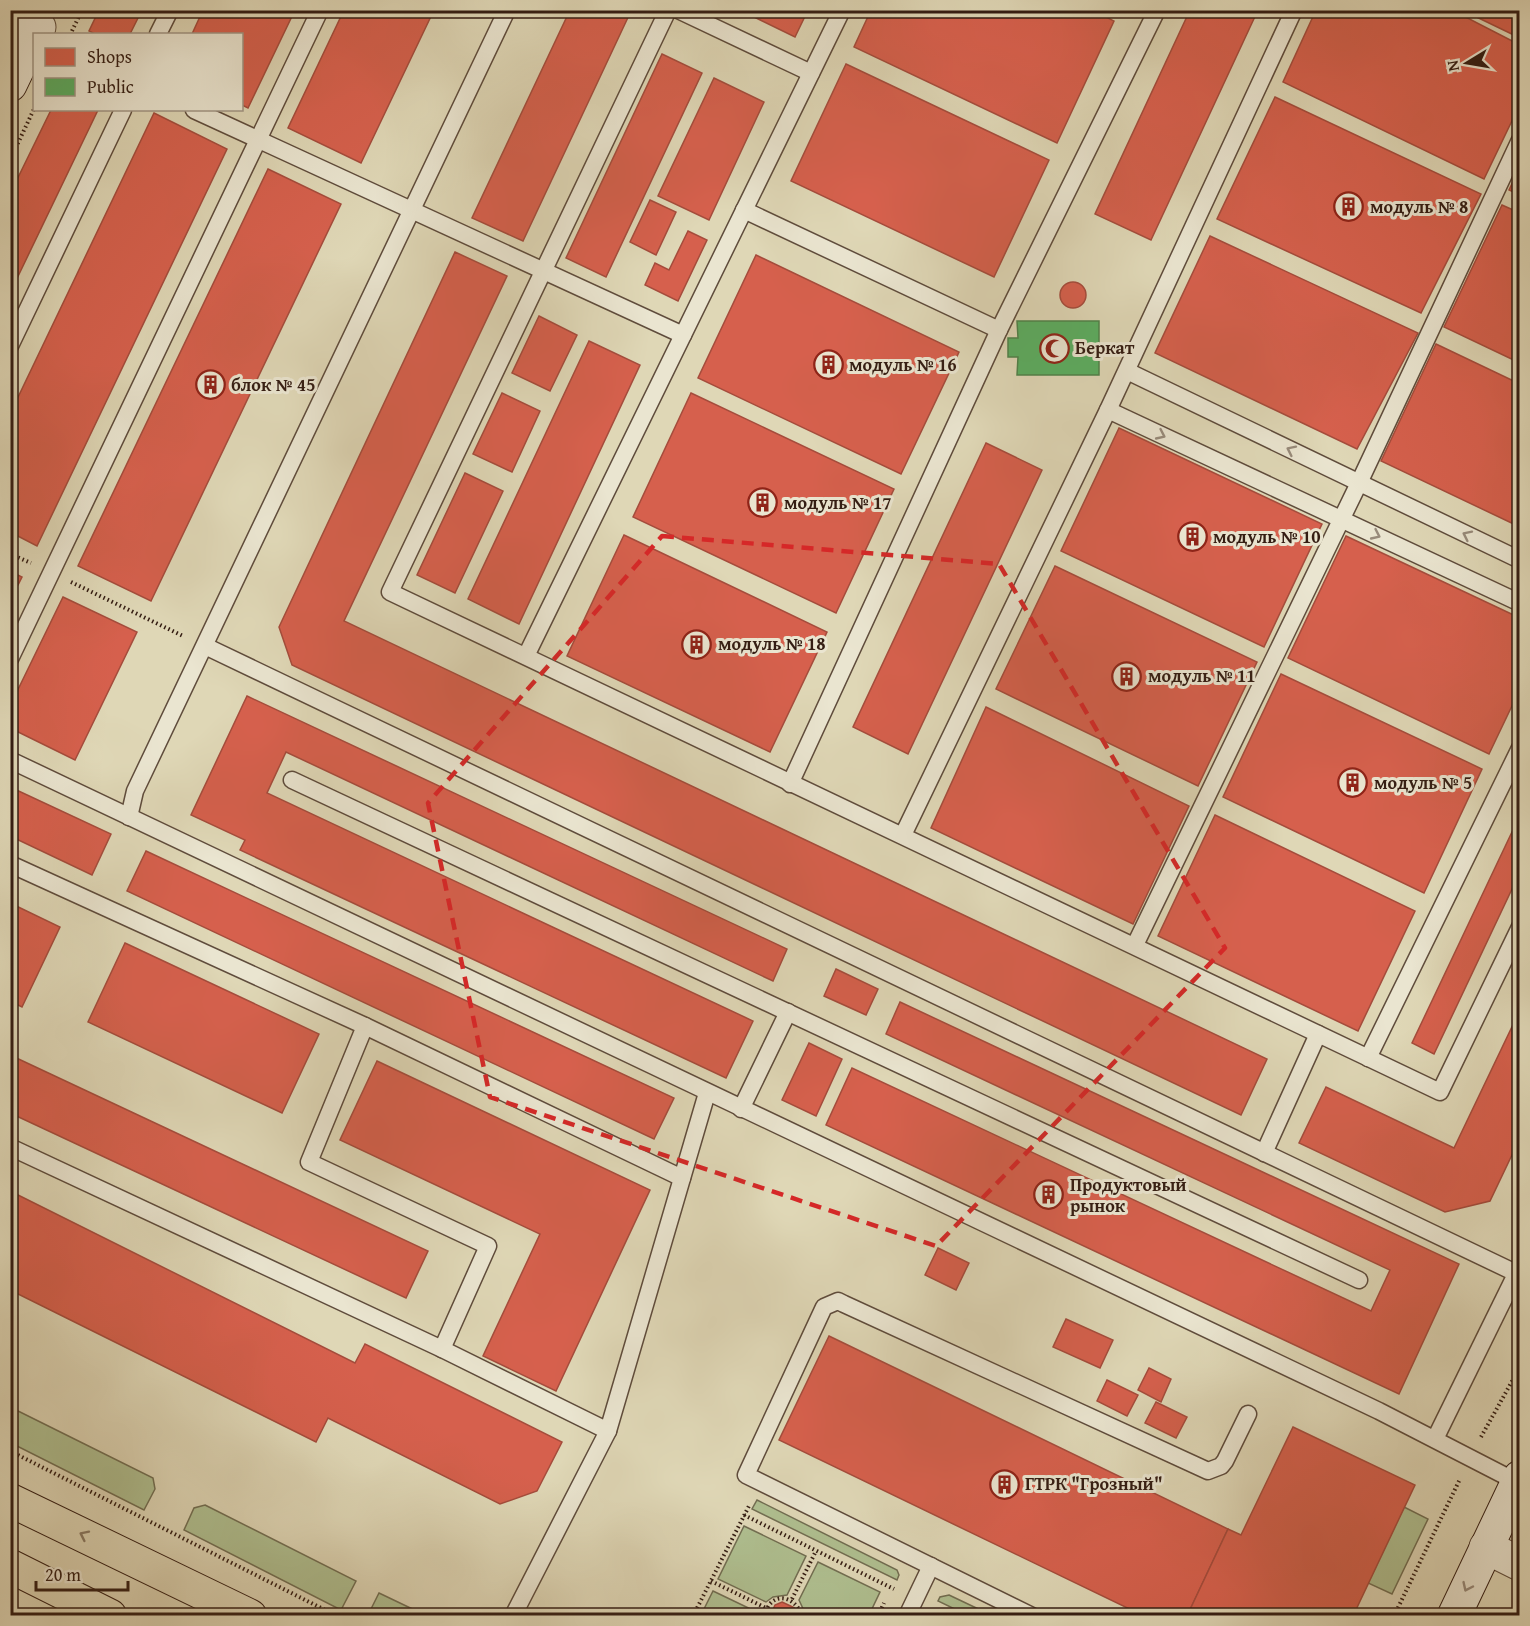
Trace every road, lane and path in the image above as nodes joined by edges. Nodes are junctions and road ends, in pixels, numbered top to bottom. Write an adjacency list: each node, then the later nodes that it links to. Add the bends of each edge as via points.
1 (82, 10): 11 (path)
2 (170, 10): 12 (lane)
3 (320, 10): 18 (lane)
4 (507, 10): 21 (lane)
5 (668, 10): 23 (lane)
6 (678, 10): 13 (lane)
7 (842, 10): 13 (lane)
8 (1157, 10): 24 (lane)
9 (1294, 10): 27 (lane)
10 (33, 28): 14 (main road)
11 (70, 33)
12 (158, 33)
13 (811, 73): 22 (lane)
14 (10, 85)
15 (33, 111): 20 (path)
16 (123, 111): 26 (lane)
17 (196, 111): 18 (lane)
18 (259, 139): 21 (lane); 33 (lane)
19 (1520, 140): 29 (lane)
20 (10, 160)
21 (414, 210): 23 (lane); 35 (lane)
22 (744, 210): 24 (lane); 25 (lane)
23 (541, 272): 25 (lane); 36 (lane, via 390,592)
24 (999, 330): 41 (lane)
25 (683, 335): 36 (lane)
26 (10, 346)
27 (1127, 371): 28 (lane); 29 (lane, one-way to 27)
28 (1108, 410): 30 (lane, one-way to 30); 43 (lane)
29 (1359, 483): 30 (lane); 32 (lane, one-way to 29)
30 (1341, 519): 34 (lane, one-way to 34); 46 (lane)
31 (10, 554): 33 (path)
32 (1520, 560)
33 (52, 573): 35 (path); 37 (lane)
34 (1520, 603)
35 (205, 646): 42 (lane, via 135,791); 54 (lane)
36 (526, 656): 41 (lane)
37 (10, 659)
38 (1520, 748): 50 (lane)
39 (10, 760): 42 (lane)
40 (292, 780): 47 (lane)
41 (790, 784): 43 (lane)
42 (129, 817): 51 (lane)
43 (903, 835): 46 (lane)
44 (10, 864): 48 (lane)
45 (1520, 927): 50 (lane, via 1440,1092)
46 (1135, 945): 49 (lane)
47 (788, 1012): 52 (lane); 57 (lane)
48 (365, 1026): 55 (lane); 58 (lane, via 309,1162 488,1246)
49 (1318, 1034): 50 (lane); 54 (lane)
50 (1368, 1058)
51 (706, 1093): 52 (lane); 55 (lane)
52 (741, 1109): 62 (lane)
53 (10, 1148): 58 (lane)
54 (1264, 1153): 56 (lane)
55 (682, 1178): 61 (lane)
56 (1518, 1271): 62 (lane)
57 (1359, 1280)
58 (441, 1349): 61 (lane)
59 (1520, 1367): 64 (path)
60 (1248, 1414): 66 (lane, via 1221,1466 1208,1471 838,1302 820,1312 746,1474)
61 (608, 1431): 83 (lane)
62 (1435, 1439): 64 (lane)
63 (10, 1451): 82 (path)
64 (1470, 1457): 65 (lane); 90 (path)
65 (1518, 1479): 69 (main road)
66 (761, 1482): 68 (path); 73 (lane)
67 (10, 1500): 81 (main road, one-way to 67)
68 (744, 1515): 70 (path); 74 (path)
69 (1486, 1547): 71 (main road); 91 (main road, one-way to 91)
70 (816, 1551): 76 (path); 77 (path)
71 (1520, 1564)
72 (10, 1566): 75 (main road)
73 (931, 1566): 77 (lane); 89 (lane)
74 (711, 1581): 78 (path); 84 (path)
75 (53, 1587): 79 (lane); 80 (main road)
76 (792, 1599): 78 (path, via 782,1597); 86 (path)
77 (915, 1600): 87 (lane); 88 (path)
78 (766, 1608): 85 (path)
79 (70, 1616)
80 (110, 1616)
81 (250, 1616)
82 (337, 1616)
83 (513, 1616)
84 (693, 1616)
85 (765, 1616)
86 (802, 1616)
87 (907, 1616)
88 (947, 1616)
89 (1032, 1616)
90 (1394, 1616)
91 (1454, 1616)

